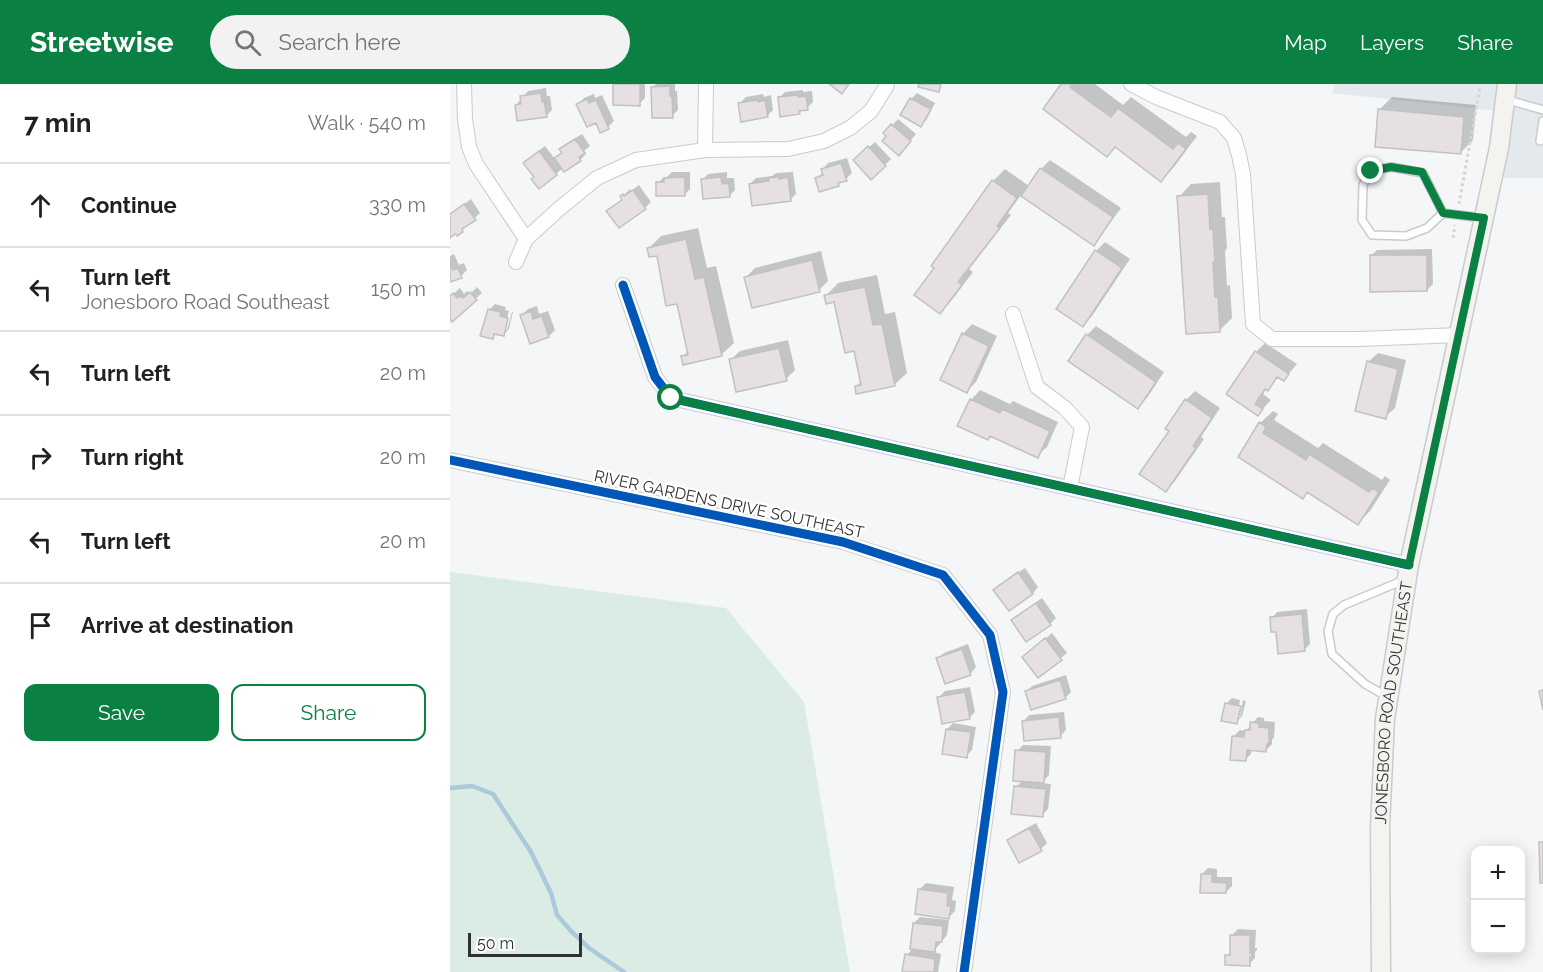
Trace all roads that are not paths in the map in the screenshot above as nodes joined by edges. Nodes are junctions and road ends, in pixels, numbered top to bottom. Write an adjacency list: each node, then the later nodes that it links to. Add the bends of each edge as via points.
1 (464, 84): 7 (street)
2 (706, 84): 11 (street)
3 (887, 84): 11 (street, via 871,111 850,128 824,141 788,149)
4 (1131, 84): 18 (street, via 1220,122 1233,138 1243,174 1253,324 1272,339)
5 (1506, 92): 6 (lane); 13 (main road, JONESBORO ROAD SOUTHEAST)
6 (1543, 110)
7 (465, 118): 9 (street); 14 (street, via 476,164)
8 (1543, 121): 10 (lane)
9 (450, 122)
10 (1540, 141)
11 (705, 150): 14 (street, via 636,160 597,178)
12 (1443, 213): 12 (lane, via 1427,228 1406,236 1372,235 1362,220 1363,185 1371,171 1391,167 1422,172); 13 (lane)
13 (1484, 218): 18 (main road, JONESBORO ROAD SOUTHEAST)
14 (526, 239): 15 (street)
15 (516, 262)
16 (623, 285): 20 (street, via 656,376 671,398)
17 (1013, 314): 20 (street, via 1037,387 1082,427)
18 (1459, 335): 21 (main road, JONESBORO ROAD SOUTHEAST)
19 (450, 460): 23 (street, RIVER GARDENS DRIVE SOUTHEAST, via 843,542 943,575 990,635 1003,692)
20 (1070, 488): 21 (street)
21 (1408, 572): 22 (main road, JONESBORO ROAD SOUTHEAST); 22 (lane, via 1344,605 1333,614 1328,631 1332,654 1365,684)
22 (1388, 697): 24 (main road, JONESBORO ROAD SOUTHEAST, via 1380,827)
23 (964, 972)
24 (1381, 972)

